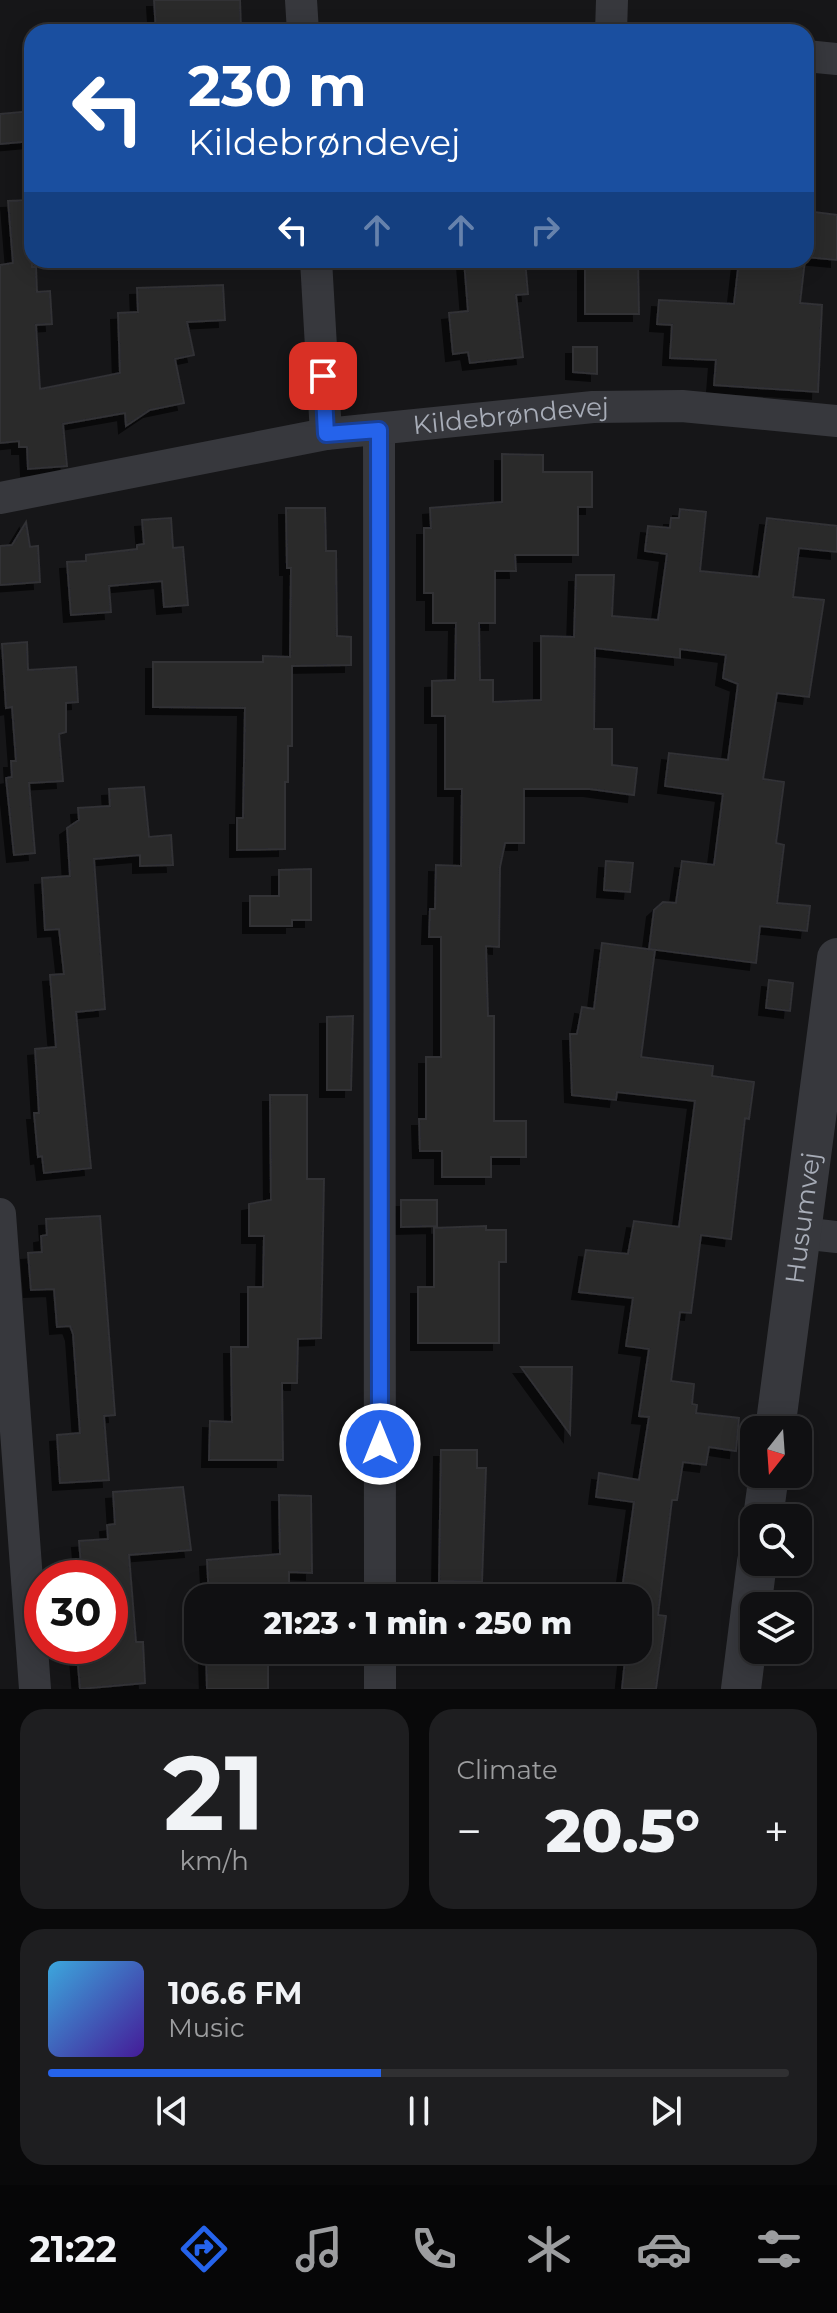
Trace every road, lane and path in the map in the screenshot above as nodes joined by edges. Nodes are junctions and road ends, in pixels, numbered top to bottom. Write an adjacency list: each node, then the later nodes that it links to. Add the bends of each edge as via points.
1 (301, 0): 3 (street)
2 (612, 0): 4 (street)
3 (302, 24)
4 (611, 24)
5 (814, 57): 6 (street)
6 (837, 59)
7 (316, 268): 10 (street)
8 (837, 421): 9 (street, Kildebrøndevej, via 661,405 593,407)
9 (379, 430): 10 (street, Kildebrøndevej); 18 (street)
10 (326, 434): 11 (street, Kildebrøndevej)
11 (0, 498)
12 (837, 958): 14 (street, Husumvej)
13 (0, 1214): 16 (street)
14 (819, 1235): 15 (street, Husumvej)
15 (778, 1416)
16 (7, 1422): 20 (street)
17 (755, 1576): 22 (street)
18 (380, 1584)
19 (380, 1664): 21 (street)
20 (35, 1689)
21 (380, 1689)
22 (741, 1689)

